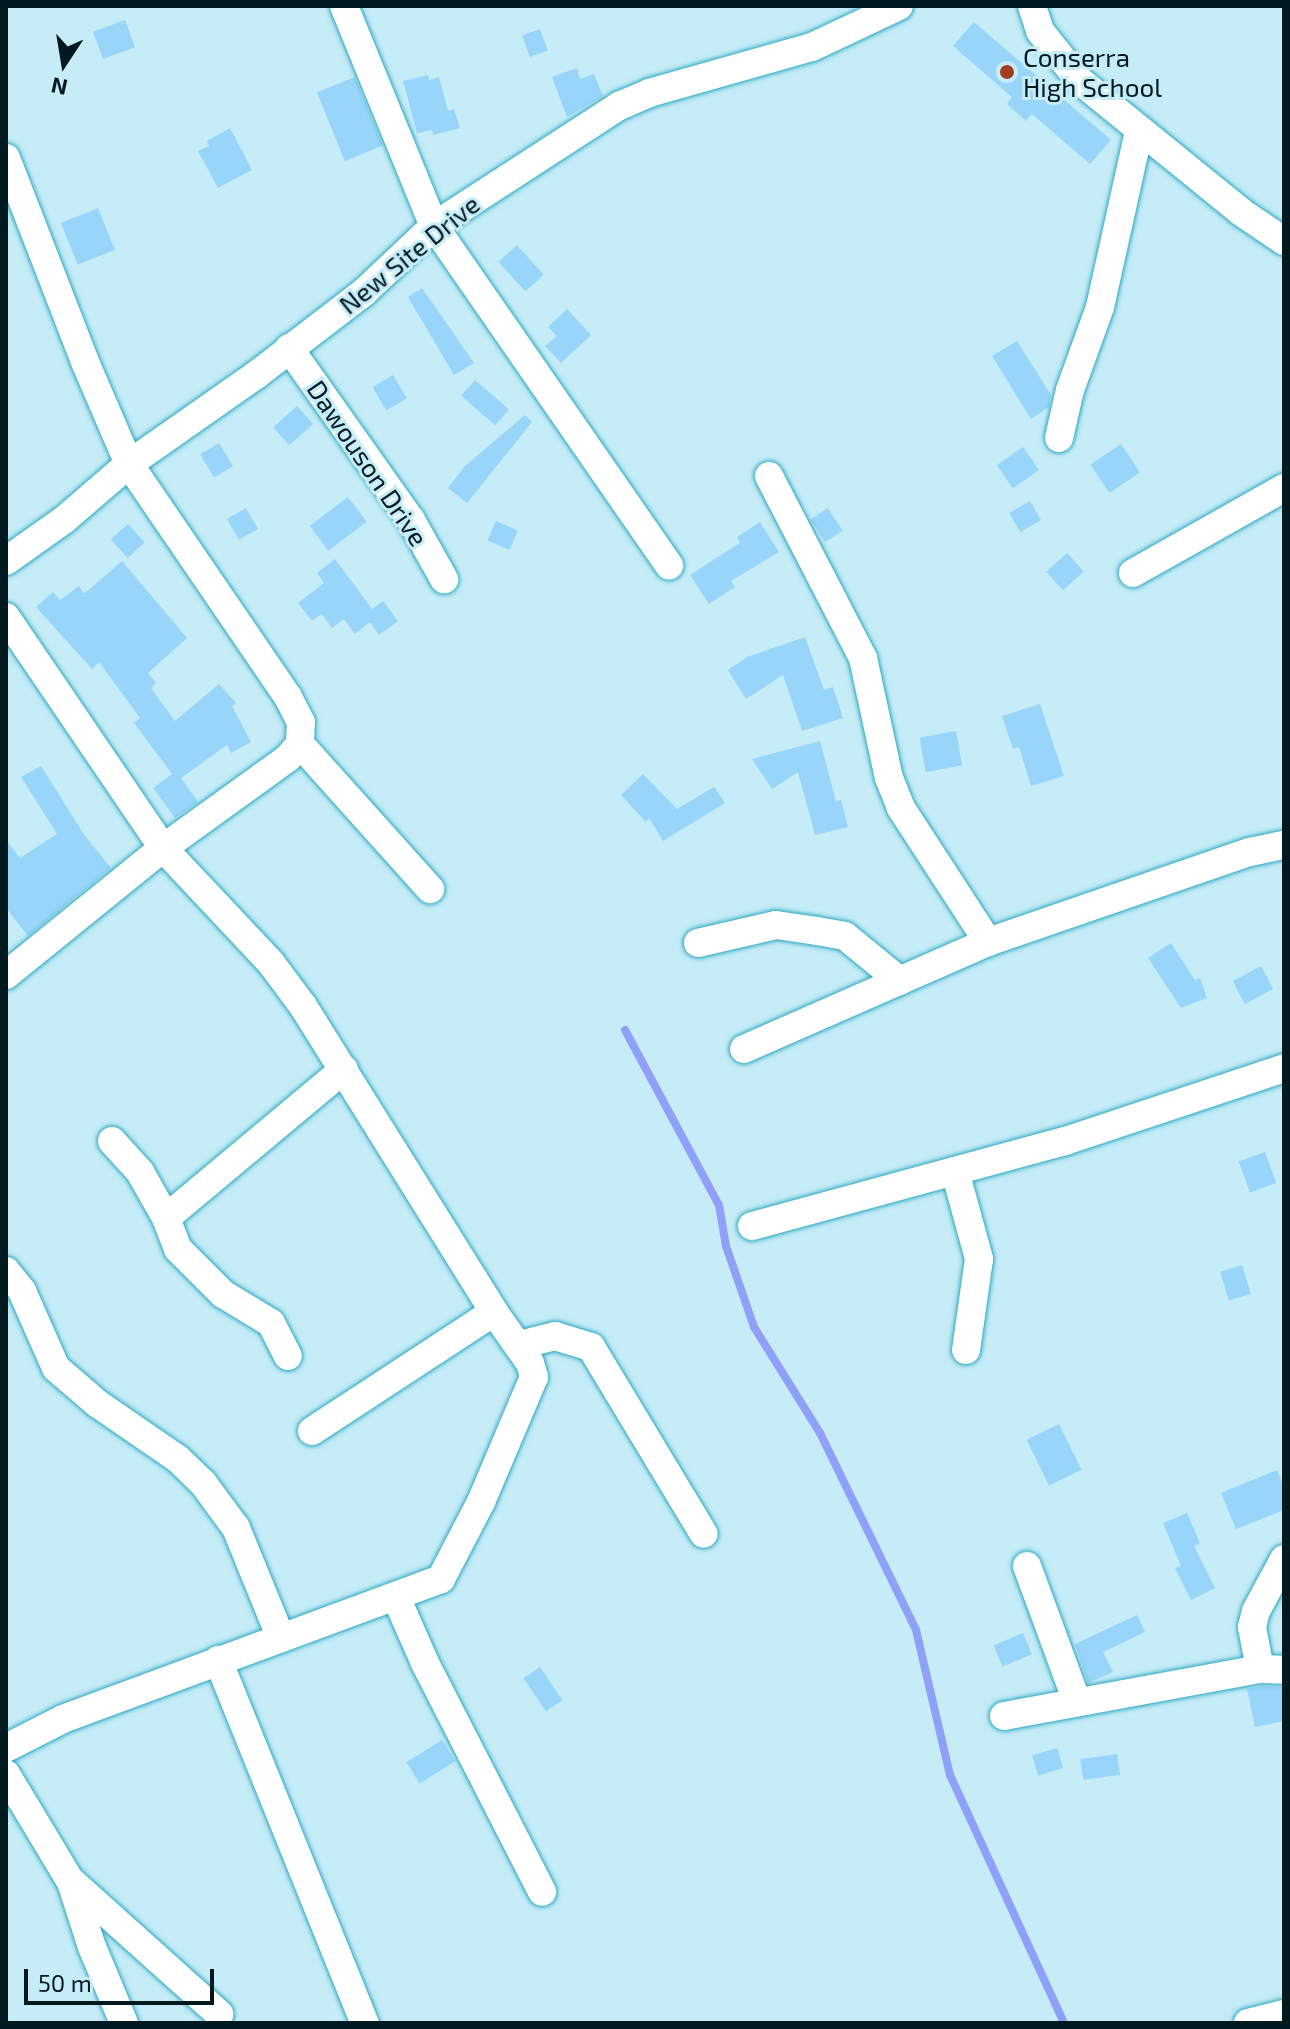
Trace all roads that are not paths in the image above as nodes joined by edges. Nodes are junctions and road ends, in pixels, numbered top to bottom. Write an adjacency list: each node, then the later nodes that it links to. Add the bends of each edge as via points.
1 (344, 6): 6 (street)
2 (899, 6): 6 (street, New Site Drive, via 812,47 619,106)
3 (1032, 6): 4 (street, via 1040,31 1080,81)
4 (1139, 131): 7 (street); 9 (street, via 1100,307)
5 (6, 158): 10 (street)
6 (434, 226): 8 (street, New Site Drive, via 363,293); 14 (street)
7 (1284, 241)
8 (289, 348): 10 (street, New Site Drive); 16 (street, Dawouson Drive, via 411,520)
9 (1059, 438)
10 (129, 464): 13 (street, New Site Drive); 18 (street, via 288,697 301,722)
11 (769, 476): 22 (street, via 863,658 889,778 901,808)
12 (1284, 488): 15 (street)
13 (6, 561)
14 (669, 566)
15 (1133, 573)
16 (444, 579)
17 (6, 617): 20 (street)
18 (300, 744): 20 (street); 21 (street)
19 (1284, 845): 22 (street)
20 (163, 848): 24 (street); 28 (street, via 271,963)
21 (430, 889)
22 (988, 942): 25 (street)
23 (698, 943): 25 (street, via 776,925 845,936)
24 (7, 972)
25 (900, 981): 26 (street)
26 (744, 1049)
27 (1284, 1068): 30 (street, via 1065,1141)
28 (344, 1069): 31 (street); 34 (street)
29 (112, 1141): 31 (street, via 140,1172)
30 (955, 1171): 32 (street); 36 (street, via 979,1259)
31 (166, 1218): 37 (street, via 178,1249 223,1294 271,1323)
32 (752, 1226)
33 (6, 1271): 43 (street, via 22,1291 56,1368 203,1483 236,1528)
34 (494, 1312): 35 (street); 38 (street)
35 (519, 1345): 39 (street, via 555,1336 591,1347); 42 (street, via 534,1377 481,1502 441,1579)
36 (966, 1350)
37 (288, 1356)
38 (312, 1431)
39 (704, 1534)
40 (1284, 1559): 45 (street, via 1252,1627)
41 (1027, 1566): 46 (street)
42 (396, 1597): 43 (street); 51 (street)
43 (281, 1638): 44 (street)
44 (218, 1660): 48 (street, via 63,1719); 55 (street)
45 (1272, 1670): 46 (street)
46 (1077, 1702): 47 (street)
47 (1004, 1716)
48 (6, 1748)
49 (6, 1774): 50 (street)
50 (71, 1882): 52 (street); 54 (street)
51 (542, 1892)
52 (219, 2014)
53 (1284, 2014): 56 (street)
54 (124, 2023)
55 (365, 2023)
56 (1248, 2023)

